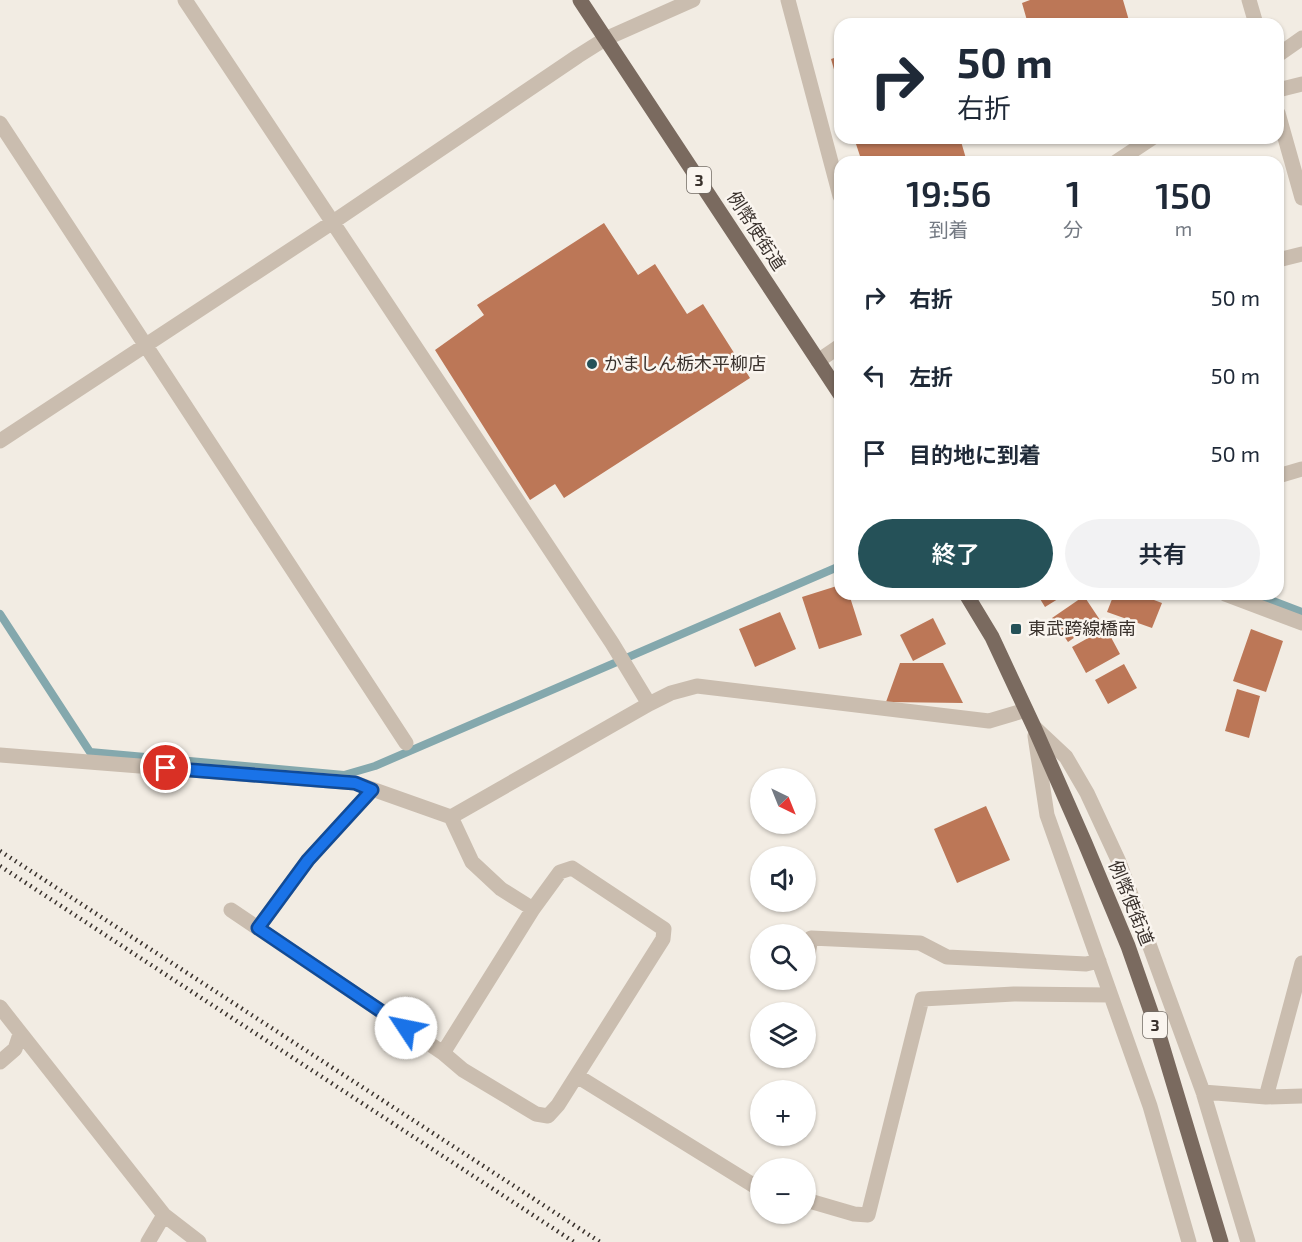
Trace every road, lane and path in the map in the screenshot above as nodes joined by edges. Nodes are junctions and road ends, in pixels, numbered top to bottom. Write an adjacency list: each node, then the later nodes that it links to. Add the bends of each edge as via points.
1 (185, 0): 18 (street)
2 (580, 0): 8 (main road, 例幣使街道 / 3)
3 (693, 0): 8 (street)
4 (788, 0): 16 (street)
5 (1249, 0): 6 (street)
6 (1254, 18)
7 (1302, 38): 9 (street)
8 (605, 39): 18 (street); 23 (main road, 例幣使街道 / 3)
9 (1284, 51)
10 (1302, 84): 11 (street)
11 (1284, 88)
12 (0, 123): 21 (street)
13 (1284, 133): 17 (street)
14 (1143, 144): 15 (street)
15 (1125, 156)
16 (834, 173)
17 (1301, 188)
18 (333, 222): 21 (street); 31 (street)
19 (1302, 254): 20 (street)
20 (1284, 258)
21 (144, 345): 25 (street); 34 (street)
22 (834, 350): 23 (street)
23 (818, 361): 24 (main road, 例幣使街道 / 3)
24 (834, 385)
25 (0, 441)
26 (1302, 469): 27 (street)
27 (1284, 474)
28 (970, 600): 32 (main road, 例幣使街道 / 3)
29 (1242, 600): 30 (street)
30 (1302, 623)
31 (649, 704): 32 (street, via 697,686 989,721); 37 (street)
32 (1026, 710): 33 (main road, 例幣使街道 / 3)
33 (1034, 727): 42 (street, via 1047,815); 50 (street, via 1066,757 1119,862); 59 (main road, 例幣使街道 / 3, via 1128,946)
34 (406, 743)
35 (0, 755): 36 (street, via 355,783)
36 (372, 790): 37 (street); 40 (street, via 308,860)
37 (451, 817): 38 (street, via 472,862 501,890)
38 (533, 909): 47 (street); 49 (street, via 560,872 572,868 664,929 663,939)
39 (231, 910): 40 (street)
40 (258, 928): 47 (street)
41 (816, 938): 42 (street, via 920,942 947,957 1086,964)
42 (1099, 961): 44 (street)
43 (1302, 963): 52 (street)
44 (1110, 994): 54 (street, via 922,999 868,1215); 58 (street, via 1150,1106)
45 (0, 1007): 46 (street)
46 (20, 1034): 48 (street, via 15,1049); 55 (street)
47 (443, 1053): 49 (street, via 463,1070 536,1114 548,1116)
48 (0, 1062)
49 (577, 1076): 53 (street)
50 (1203, 1092): 52 (street); 60 (street)
51 (1302, 1096): 52 (street)
52 (1266, 1097)
53 (750, 1183)
54 (816, 1203)
55 (165, 1215): 56 (street); 57 (street)
56 (148, 1242)
57 (199, 1242)
58 (1189, 1242)
59 (1221, 1242)
60 (1248, 1242)

